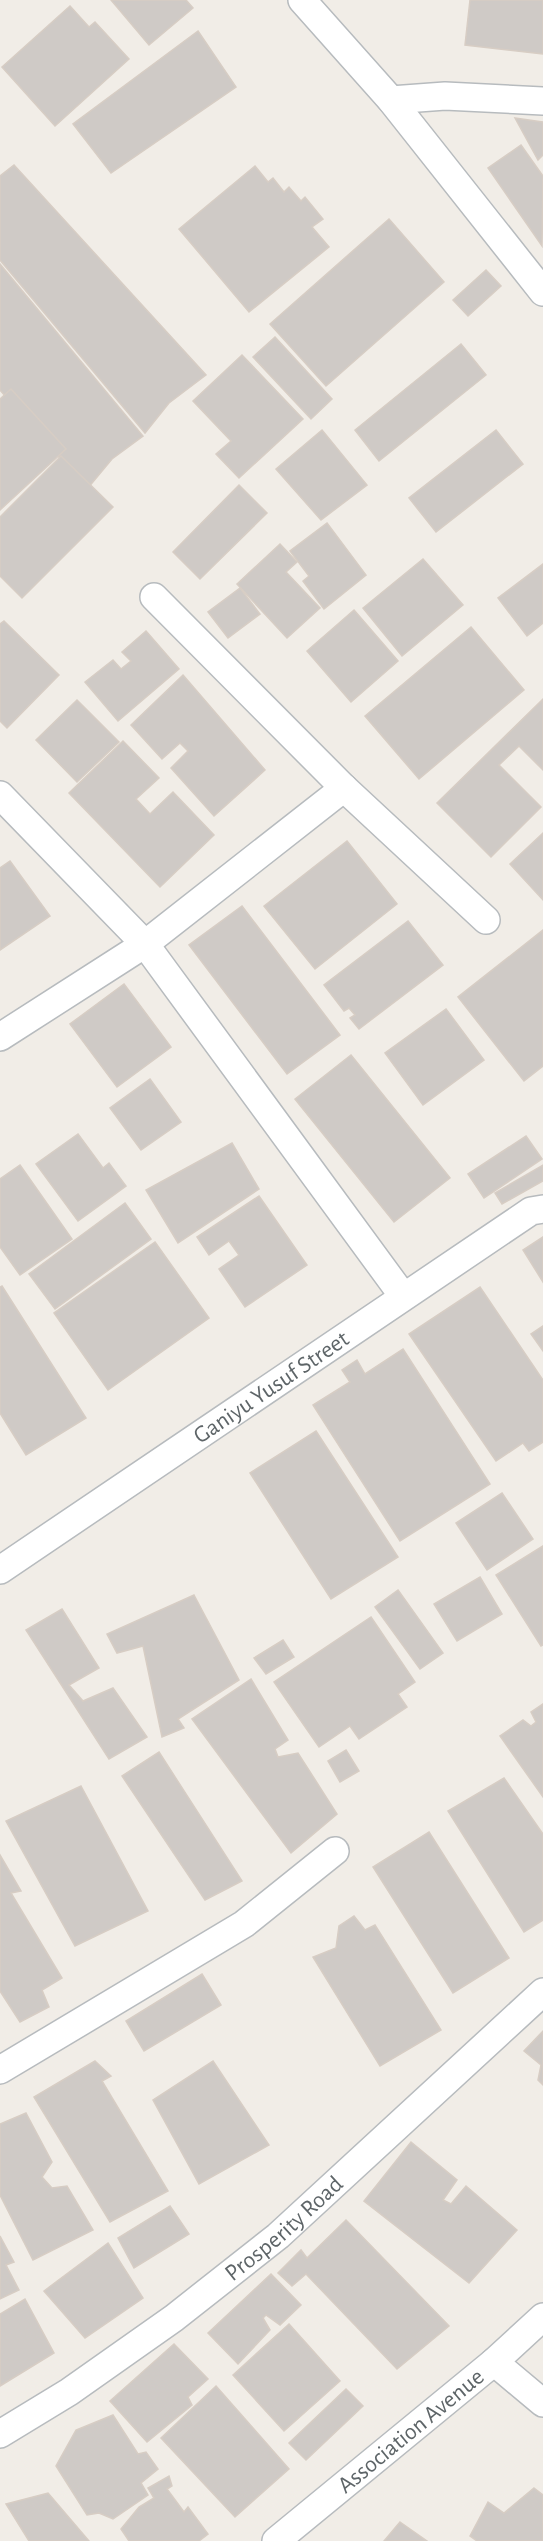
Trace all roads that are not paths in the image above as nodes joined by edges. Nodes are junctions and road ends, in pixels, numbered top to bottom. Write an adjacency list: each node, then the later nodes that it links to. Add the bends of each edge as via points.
1 (302, 0): 2 (street)
2 (391, 100): 3 (street, via 445,96); 4 (street)
3 (543, 101)
4 (543, 292)
5 (154, 597): 6 (street)
6 (344, 788): 8 (street); 9 (street)
7 (0, 795): 9 (street)
8 (486, 920)
9 (145, 944): 10 (street); 12 (street)
10 (0, 1037)
11 (543, 1209): 12 (street, Ganiyu Yusuf Street, via 531,1211)
12 (403, 1296): 13 (street, Ganiyu Yusuf Street)
13 (0, 1570)
14 (336, 1851): 16 (street, via 244,1924)
15 (543, 1992): 20 (street, Prosperity Road, via 278,2236 174,2318 69,2392)
16 (0, 2070)
17 (543, 2317): 18 (street, Association Avenue)
18 (494, 2362): 19 (street); 21 (street, Association Avenue)
19 (543, 2403)
20 (0, 2434)
21 (276, 2541)

